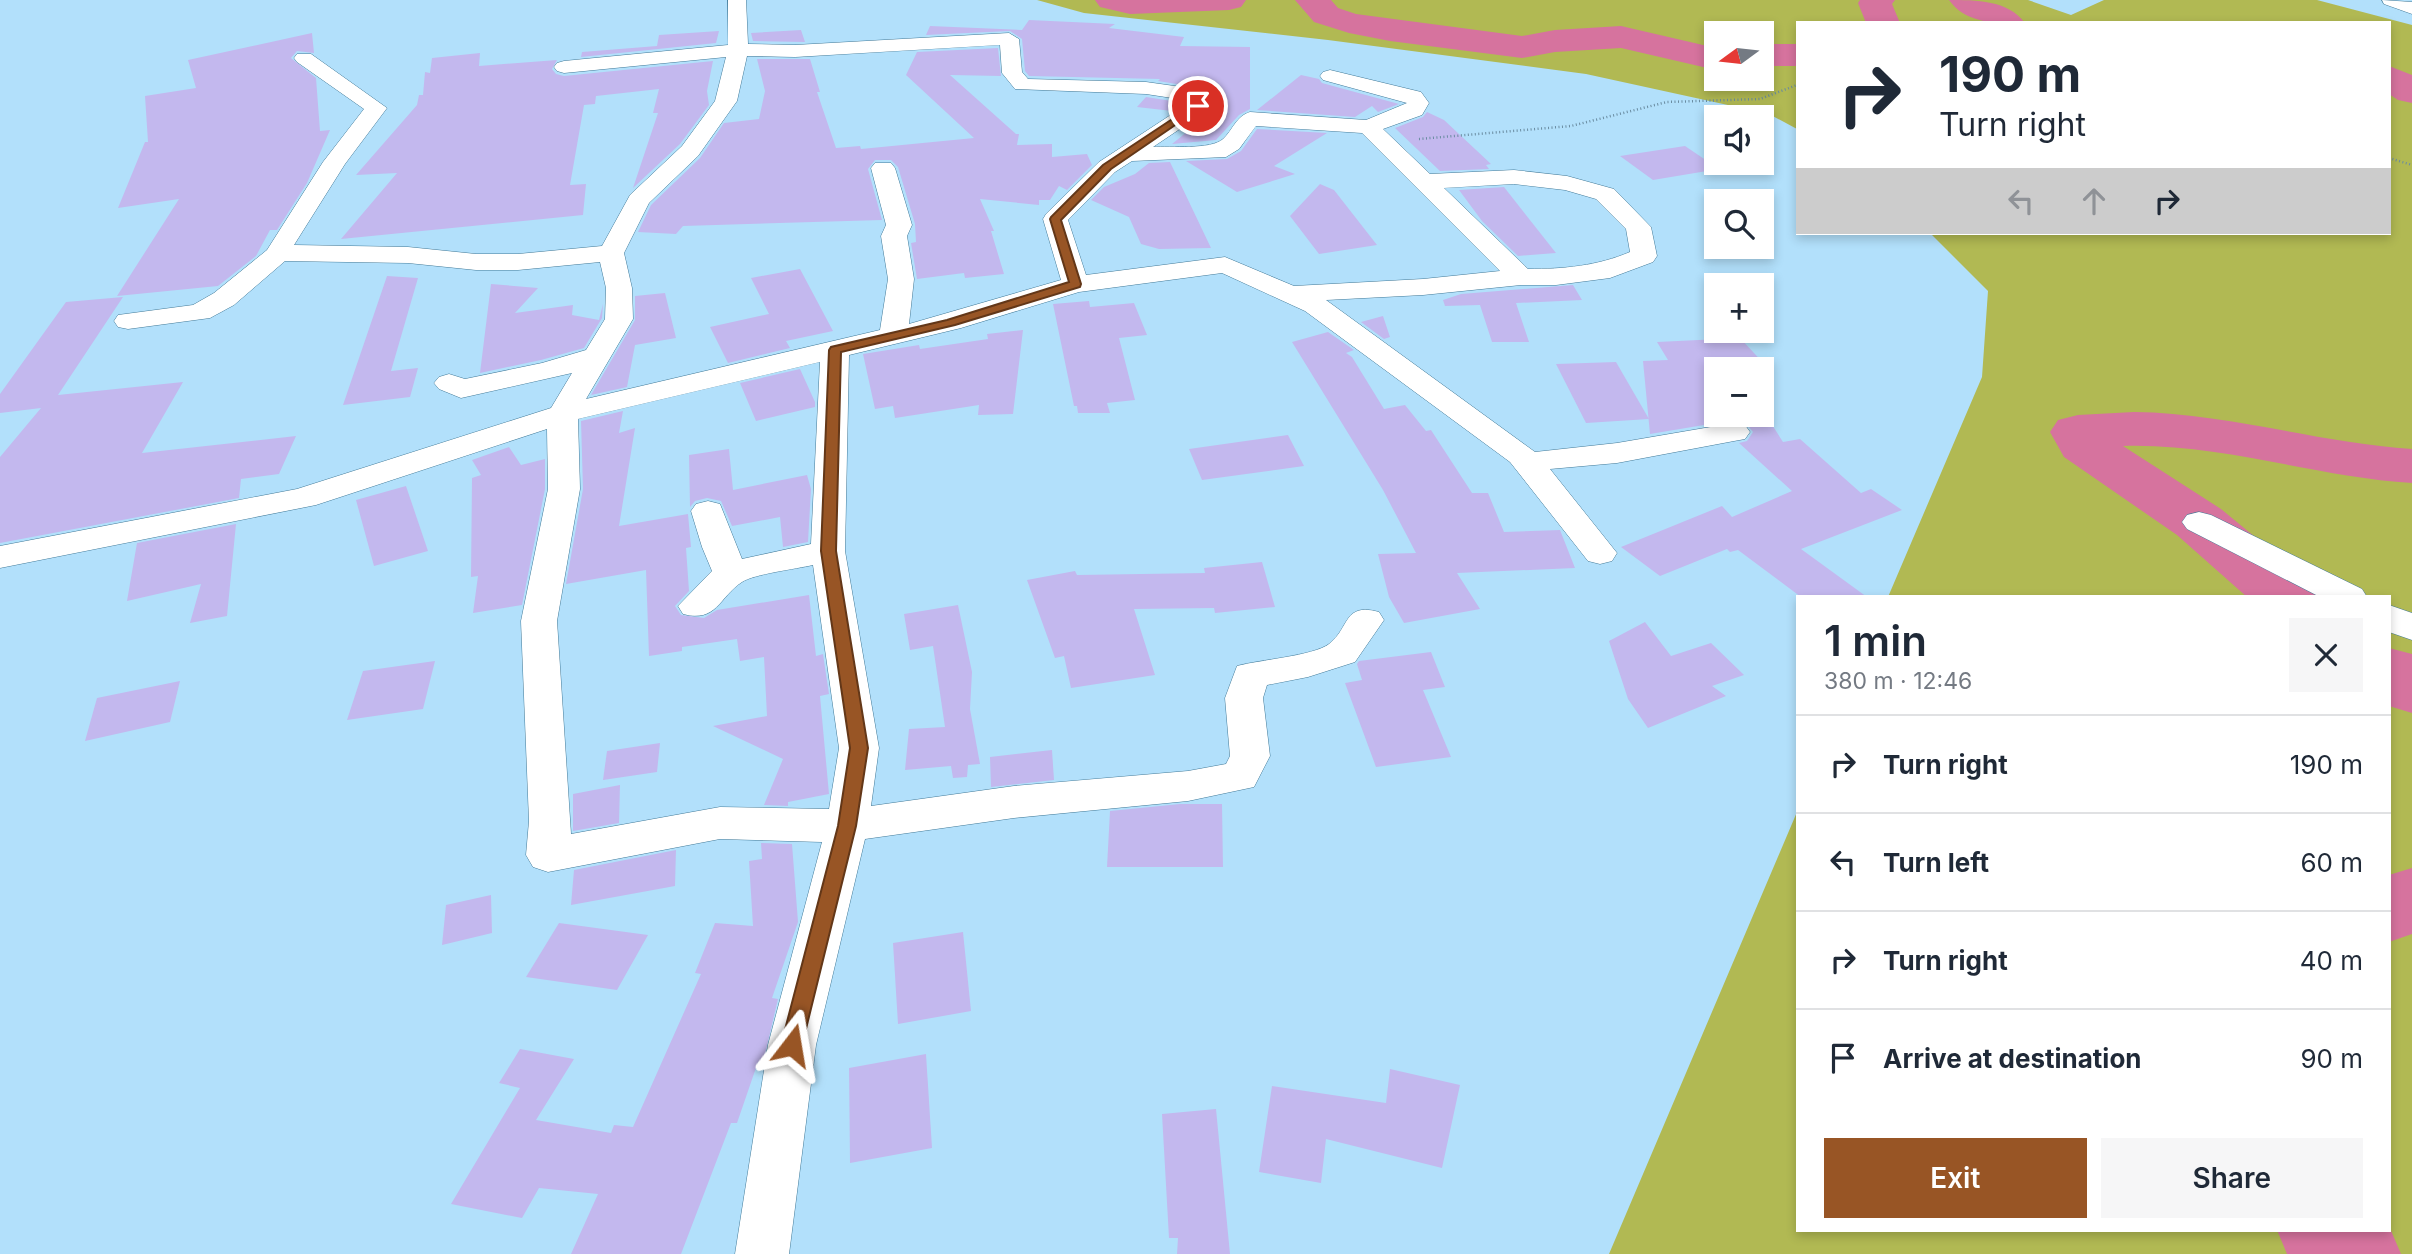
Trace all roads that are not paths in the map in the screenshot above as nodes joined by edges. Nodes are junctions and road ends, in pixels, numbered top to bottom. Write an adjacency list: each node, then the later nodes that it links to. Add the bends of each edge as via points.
1 (737, 0): 4 (street)
2 (2391, 0): 3 (street)
3 (2412, 8)
4 (738, 50): 6 (street); 9 (street, via 795,51 1009,38 1012,73 1022,85 1146,88 1209,97 1209,102); 13 (street, via 726,102 690,151 639,200)
5 (304, 58): 12 (street, via 376,108 335,162)
6 (564, 67)
7 (1330, 76): 8 (street, via 1413,97 1418,103)
8 (1375, 135): 9 (street, via 1250,119 1231,144 1218,152); 11 (street)
9 (1126, 154): 15 (street, via 1055,219)
10 (884, 168): 18 (street, via 900,225 894,236 901,279)
11 (1423, 182): 14 (street); 14 (street, via 1514,177 1567,183 1605,194 1638,228 1644,256 1610,270)
12 (279, 253): 13 (street, via 518,262); 17 (street, via 200,312)
13 (611, 253): 20 (street, via 619,288 619,319)
14 (1521, 277): 16 (street)
15 (1076, 284): 16 (street, via 1226,265); 18 (street)
16 (1292, 294): 24 (street, via 1315,305)
17 (128, 321)
18 (893, 336): 19 (street)
19 (835, 350): 22 (street); 27 (street)
20 (596, 356): 21 (street, via 548,371 461,388); 22 (street)
21 (449, 383)
22 (562, 414): 29 (street, via 304,498); 36 (street, via 564,489 539,621 548,855 720,823)
23 (1734, 432): 24 (street, via 1617,453)
24 (1527, 462): 28 (street)
25 (708, 511): 30 (street)
26 (2199, 522): 31 (street)
27 (828, 551): 30 (street); 36 (street, via 859,748)
28 (1600, 553)
29 (0, 557)
30 (731, 573): 32 (street)
31 (2344, 595)
32 (696, 606)
33 (2391, 618): 35 (street)
34 (1366, 620): 36 (street, via 1342,653 1250,675 1244,698 1250,756 1238,776 1188,786 1014,802)
35 (2412, 628)
36 (847, 826): 37 (street, via 792,1045)
37 (762, 1254)

